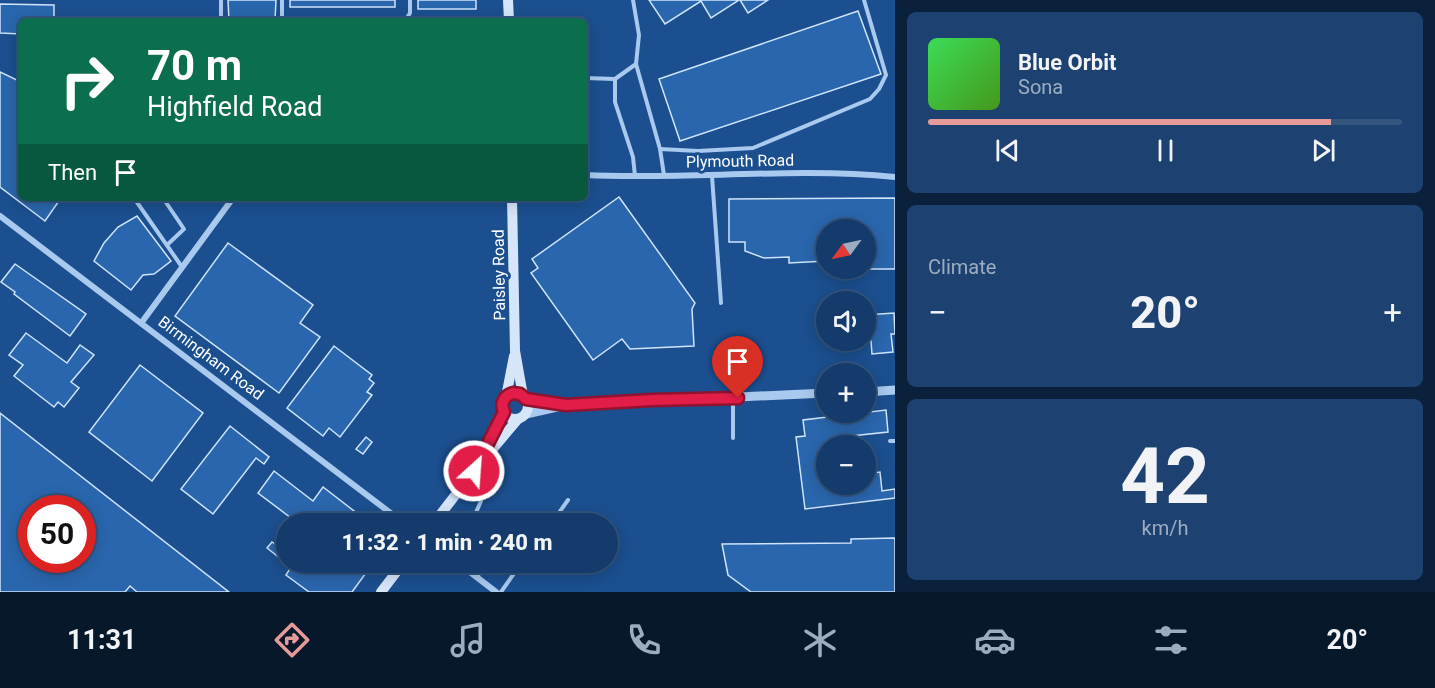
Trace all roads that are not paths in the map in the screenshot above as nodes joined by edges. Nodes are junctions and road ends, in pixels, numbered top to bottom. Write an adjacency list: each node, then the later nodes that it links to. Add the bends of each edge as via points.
1 (221, 0): 7 (lane)
2 (282, 0): 8 (lane)
3 (410, 0): 9 (lane)
4 (508, 0): 10 (main road)
5 (633, 0): 11 (lane, via 639,35)
6 (864, 0): 14 (lane, via 886,75 870,99 753,148)
7 (221, 18)
8 (282, 18)
9 (407, 18)
10 (509, 18)
11 (636, 64): 13 (lane); 14 (lane)
12 (588, 78): 13 (lane)
13 (615, 79): 16 (lane, via 615,102 633,157)
14 (660, 149): 17 (lane)
15 (588, 175): 16 (street, Plymouth Road)
16 (635, 176): 17 (street, Plymouth Road)
17 (664, 176): 18 (street, Plymouth Road)
18 (712, 176): 19 (street, Plymouth Road, via 848,172); 27 (lane)
19 (895, 177)
20 (136, 201): 25 (lane)
21 (165, 201): 25 (lane, via 184,228)
22 (231, 201): 26 (street)
23 (513, 201): 29 (main road, Paisley Road)
24 (0, 216): 28 (street, Birmingham Road)
25 (166, 245): 26 (lane)
26 (182, 267): 28 (street)
27 (721, 303)
28 (142, 322): 43 (street, Birmingham Road)
29 (515, 351): 33 (main road, Paisley Road); 34 (main road, Paisley Road)
30 (895, 390): 31 (street)
31 (876, 391)
32 (816, 394): 35 (street)
33 (506, 397): 34 (main road, via 513,393); 37 (main road)
34 (525, 397): 36 (street); 38 (main road, via 528,407)
35 (733, 398): 36 (street); 39 (lane)
36 (566, 405): 38 (street)
37 (504, 412): 38 (main road, via 509,418); 40 (main road)
38 (522, 417): 40 (main road)
39 (733, 438)
40 (474, 471): 41 (main road)
41 (464, 484): 44 (main road); 45 (lane, via 481,501)
42 (568, 500): 46 (lane)
43 (391, 513)
44 (442, 513)
45 (476, 513)
46 (559, 513)
47 (396, 573): 52 (main road)
48 (471, 573): 51 (street)
49 (479, 573): 51 (lane)
50 (513, 573): 53 (lane)
51 (476, 577): 53 (street)
52 (381, 592)
53 (497, 592)

